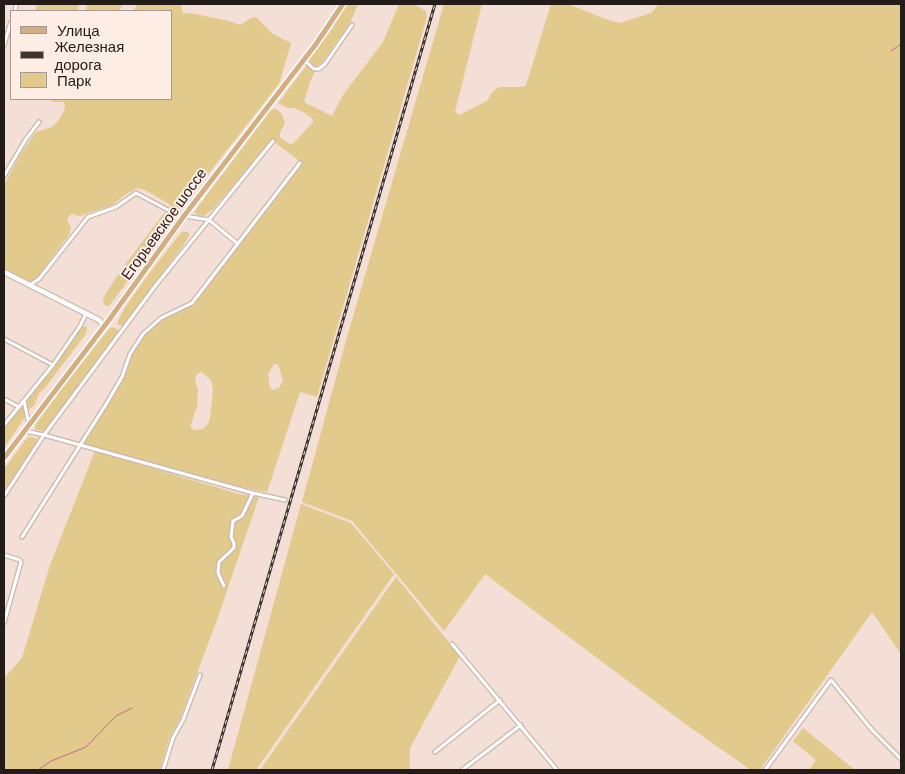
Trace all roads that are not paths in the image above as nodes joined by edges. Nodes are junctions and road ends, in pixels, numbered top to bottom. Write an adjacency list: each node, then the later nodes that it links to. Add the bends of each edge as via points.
1 (343, 4): 7 (main road, Егорьевское шоссе)
2 (16, 6): 3 (street)
3 (15, 10)
4 (10, 25): 6 (street)
5 (352, 26): 7 (street, via 320,69 314,69)
6 (4, 45)
7 (304, 60): 13 (main road, Егорьевское шоссе)
8 (39, 122): 11 (street)
9 (273, 141): 14 (street)
10 (300, 163): 15 (street)
11 (4, 176)
12 (168, 210): 17 (street, via 136,193 116,207 88,217)
13 (184, 216): 14 (street); 19 (main road, Егорьевское шоссе)
14 (209, 220): 15 (street); 28 (street)
15 (238, 244): 29 (street, via 192,303 161,318 143,334 130,354 122,377)
16 (4, 272): 17 (main road)
17 (30, 286): 18 (main road)
18 (86, 314): 19 (main road); 21 (street)
19 (104, 326): 26 (main road, Егорьевское шоссе)
20 (4, 339): 21 (street)
21 (53, 365): 23 (street)
22 (4, 399): 24 (street)
23 (24, 401): 24 (street); 26 (street)
24 (19, 407): 25 (street)
25 (4, 424)
26 (29, 424): 27 (main road, Егорьевское шоссе)
27 (24, 431): 28 (street); 30 (main road, Егорьевское шоссе)
28 (44, 434): 29 (street); 32 (street)
29 (81, 445): 31 (street); 34 (street)
30 (4, 458)
31 (253, 493): 33 (street); 36 (street, via 242,516 233,521 231,537 234,548 219,562 218,573)
32 (4, 496)
33 (285, 500)
34 (22, 537)
35 (4, 554): 37 (street, via 22,562)
36 (224, 586)
37 (4, 624)
38 (452, 644): 40 (street)
39 (200, 675): 44 (street)
40 (500, 700): 41 (street); 42 (street)
41 (521, 725): 45 (street); 46 (street)
42 (434, 752)
43 (901, 759): 47 (street, via 831,680)
44 (163, 770)
45 (462, 770)
46 (557, 770)
47 (765, 770)

